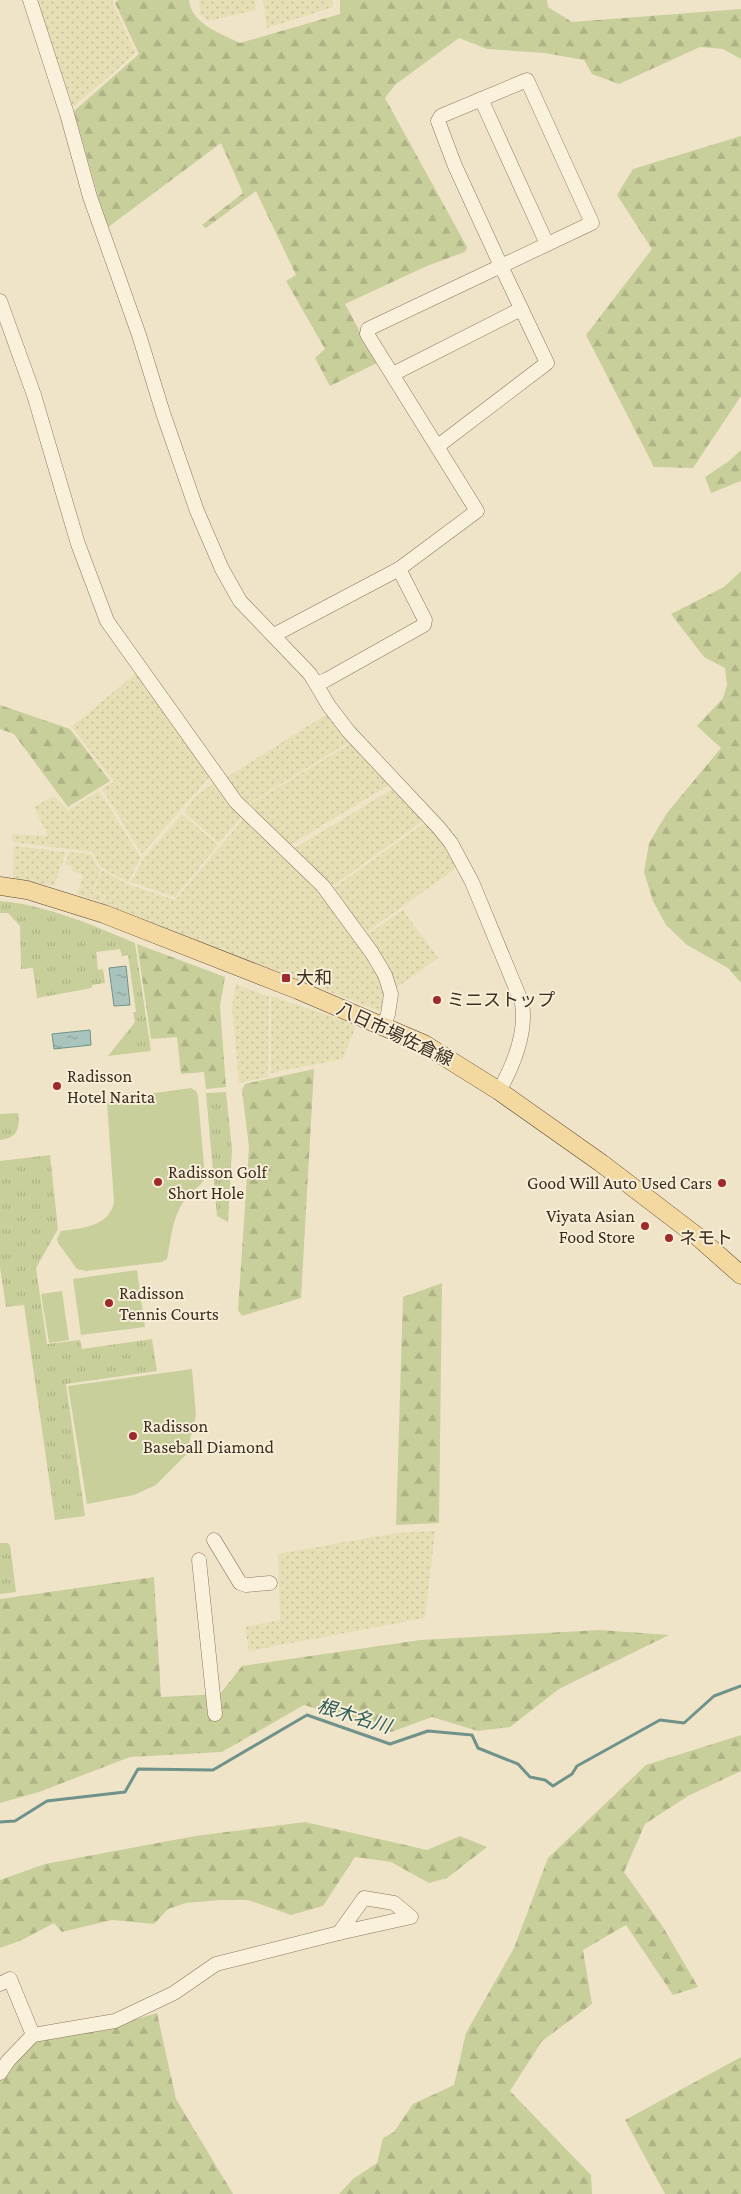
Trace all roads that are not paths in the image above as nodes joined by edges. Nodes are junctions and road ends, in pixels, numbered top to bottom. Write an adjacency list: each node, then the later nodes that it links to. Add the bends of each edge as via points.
1 (30, 0): 10 (street, via 90,197 211,548 232,590)
2 (481, 99): 3 (street); 3 (street, via 527,80 592,223); 4 (street, via 441,116 438,121)
3 (547, 244): 4 (street)
4 (501, 266): 6 (street); 7 (street, via 368,329 367,334)
5 (0, 301): 13 (street, via 34,395 78,544 107,622 236,802 323,886 367,946 386,975 389,986 390,1003)
6 (521, 309): 7 (street); 8 (street, via 547,363)
7 (393, 374): 8 (street)
8 (438, 446): 9 (street, via 477,511)
9 (399, 568): 10 (street); 11 (street, via 425,620 424,625)
10 (274, 635): 11 (street)
11 (317, 683): 14 (street, via 329,706 350,732 438,828 472,882 524,1014 512,1068)
12 (0, 886): 13 (main road, 八日市場佐倉線, via 36,892 104,914)
13 (384, 1026): 14 (main road, 八日市場佐倉線, via 440,1053)
14 (499, 1091): 15 (main road, 八日市場佐倉線, via 660,1207)
15 (741, 1275)
16 (214, 1540): 18 (street, via 240,1583)
17 (199, 1560): 19 (street)
18 (270, 1583)
19 (215, 1714)
20 (339, 1933): 22 (street, via 216,1964 174,1993 115,2021)
21 (0, 1984): 22 (street, via 10,1979)
22 (33, 2035): 23 (street)
23 (0, 2073)

